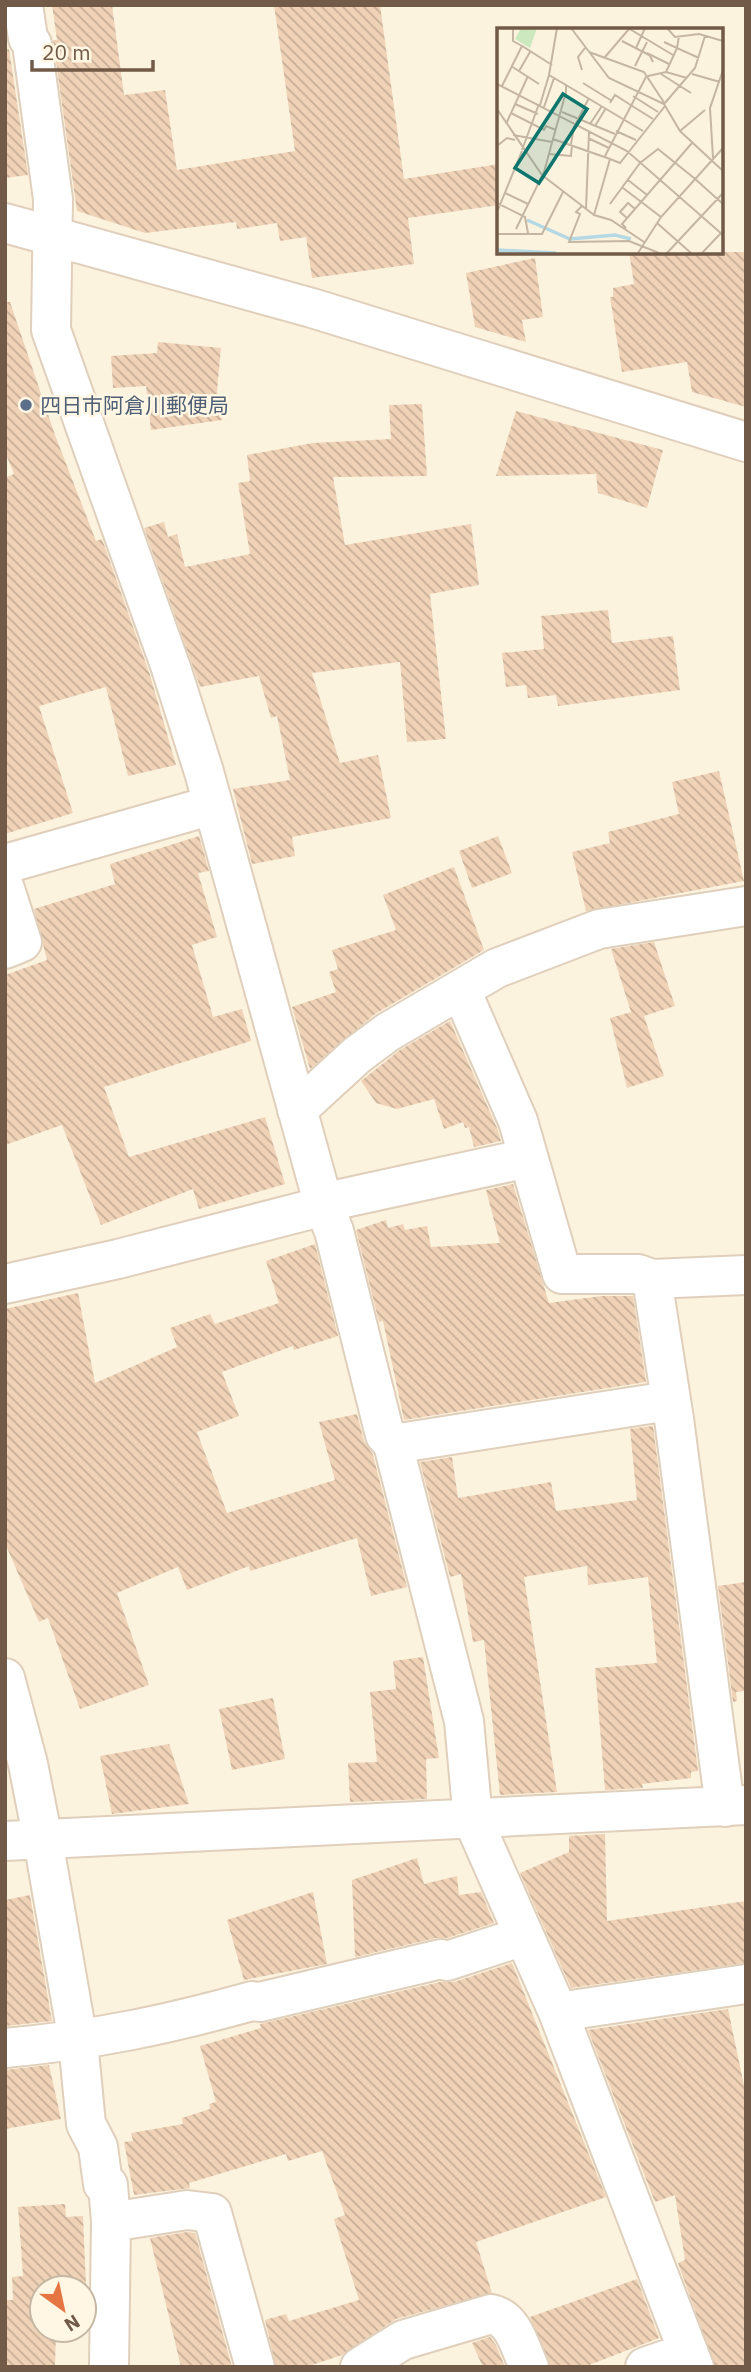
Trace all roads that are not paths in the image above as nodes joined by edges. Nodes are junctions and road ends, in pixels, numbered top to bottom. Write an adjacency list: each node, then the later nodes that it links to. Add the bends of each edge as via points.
1 (23, 5): 3 (street, via 50,173)
2 (5, 223): 3 (street)
3 (54, 235): 4 (street, via 312,308); 5 (street, via 51,330 171,668)
4 (746, 442)
5 (213, 805): 6 (street); 11 (street)
6 (5, 864)
7 (5, 888): 9 (street, via 22,942)
8 (746, 906): 10 (street, via 599,929 497,968)
9 (5, 950)
10 (461, 990): 11 (street, via 388,1032); 12 (street, via 518,1121)
11 (297, 1110): 13 (street)
12 (528, 1158): 13 (street); 15 (street, via 562,1274 638,1274)
13 (324, 1206): 16 (street); 18 (street, via 385,1435)
14 (746, 1275): 15 (street)
15 (652, 1279): 17 (street)
16 (5, 1284)
17 (669, 1401): 18 (street); 20 (street)
18 (393, 1444): 21 (street, via 464,1721)
19 (5, 1678): 22 (street)
20 (735, 1806): 21 (street)
21 (473, 1820): 22 (street); 24 (street)
22 (43, 1840): 23 (street); 27 (street)
23 (5, 1841)
24 (524, 1936): 26 (street); 27 (street, via 447,1961)
25 (746, 1984): 26 (street)
26 (558, 2012): 30 (street)
27 (78, 2042): 28 (street); 29 (street, via 86,2124 98,2147 103,2184 108,2185)
28 (5, 2048)
29 (111, 2222): 31 (street); 32 (street, via 187,2210 212,2213)
30 (691, 2359): 35 (street)
31 (109, 2367)
32 (255, 2367)
33 (360, 2367): 34 (street, via 403,2340 491,2314 509,2323)
34 (528, 2367)
35 (645, 2367)

